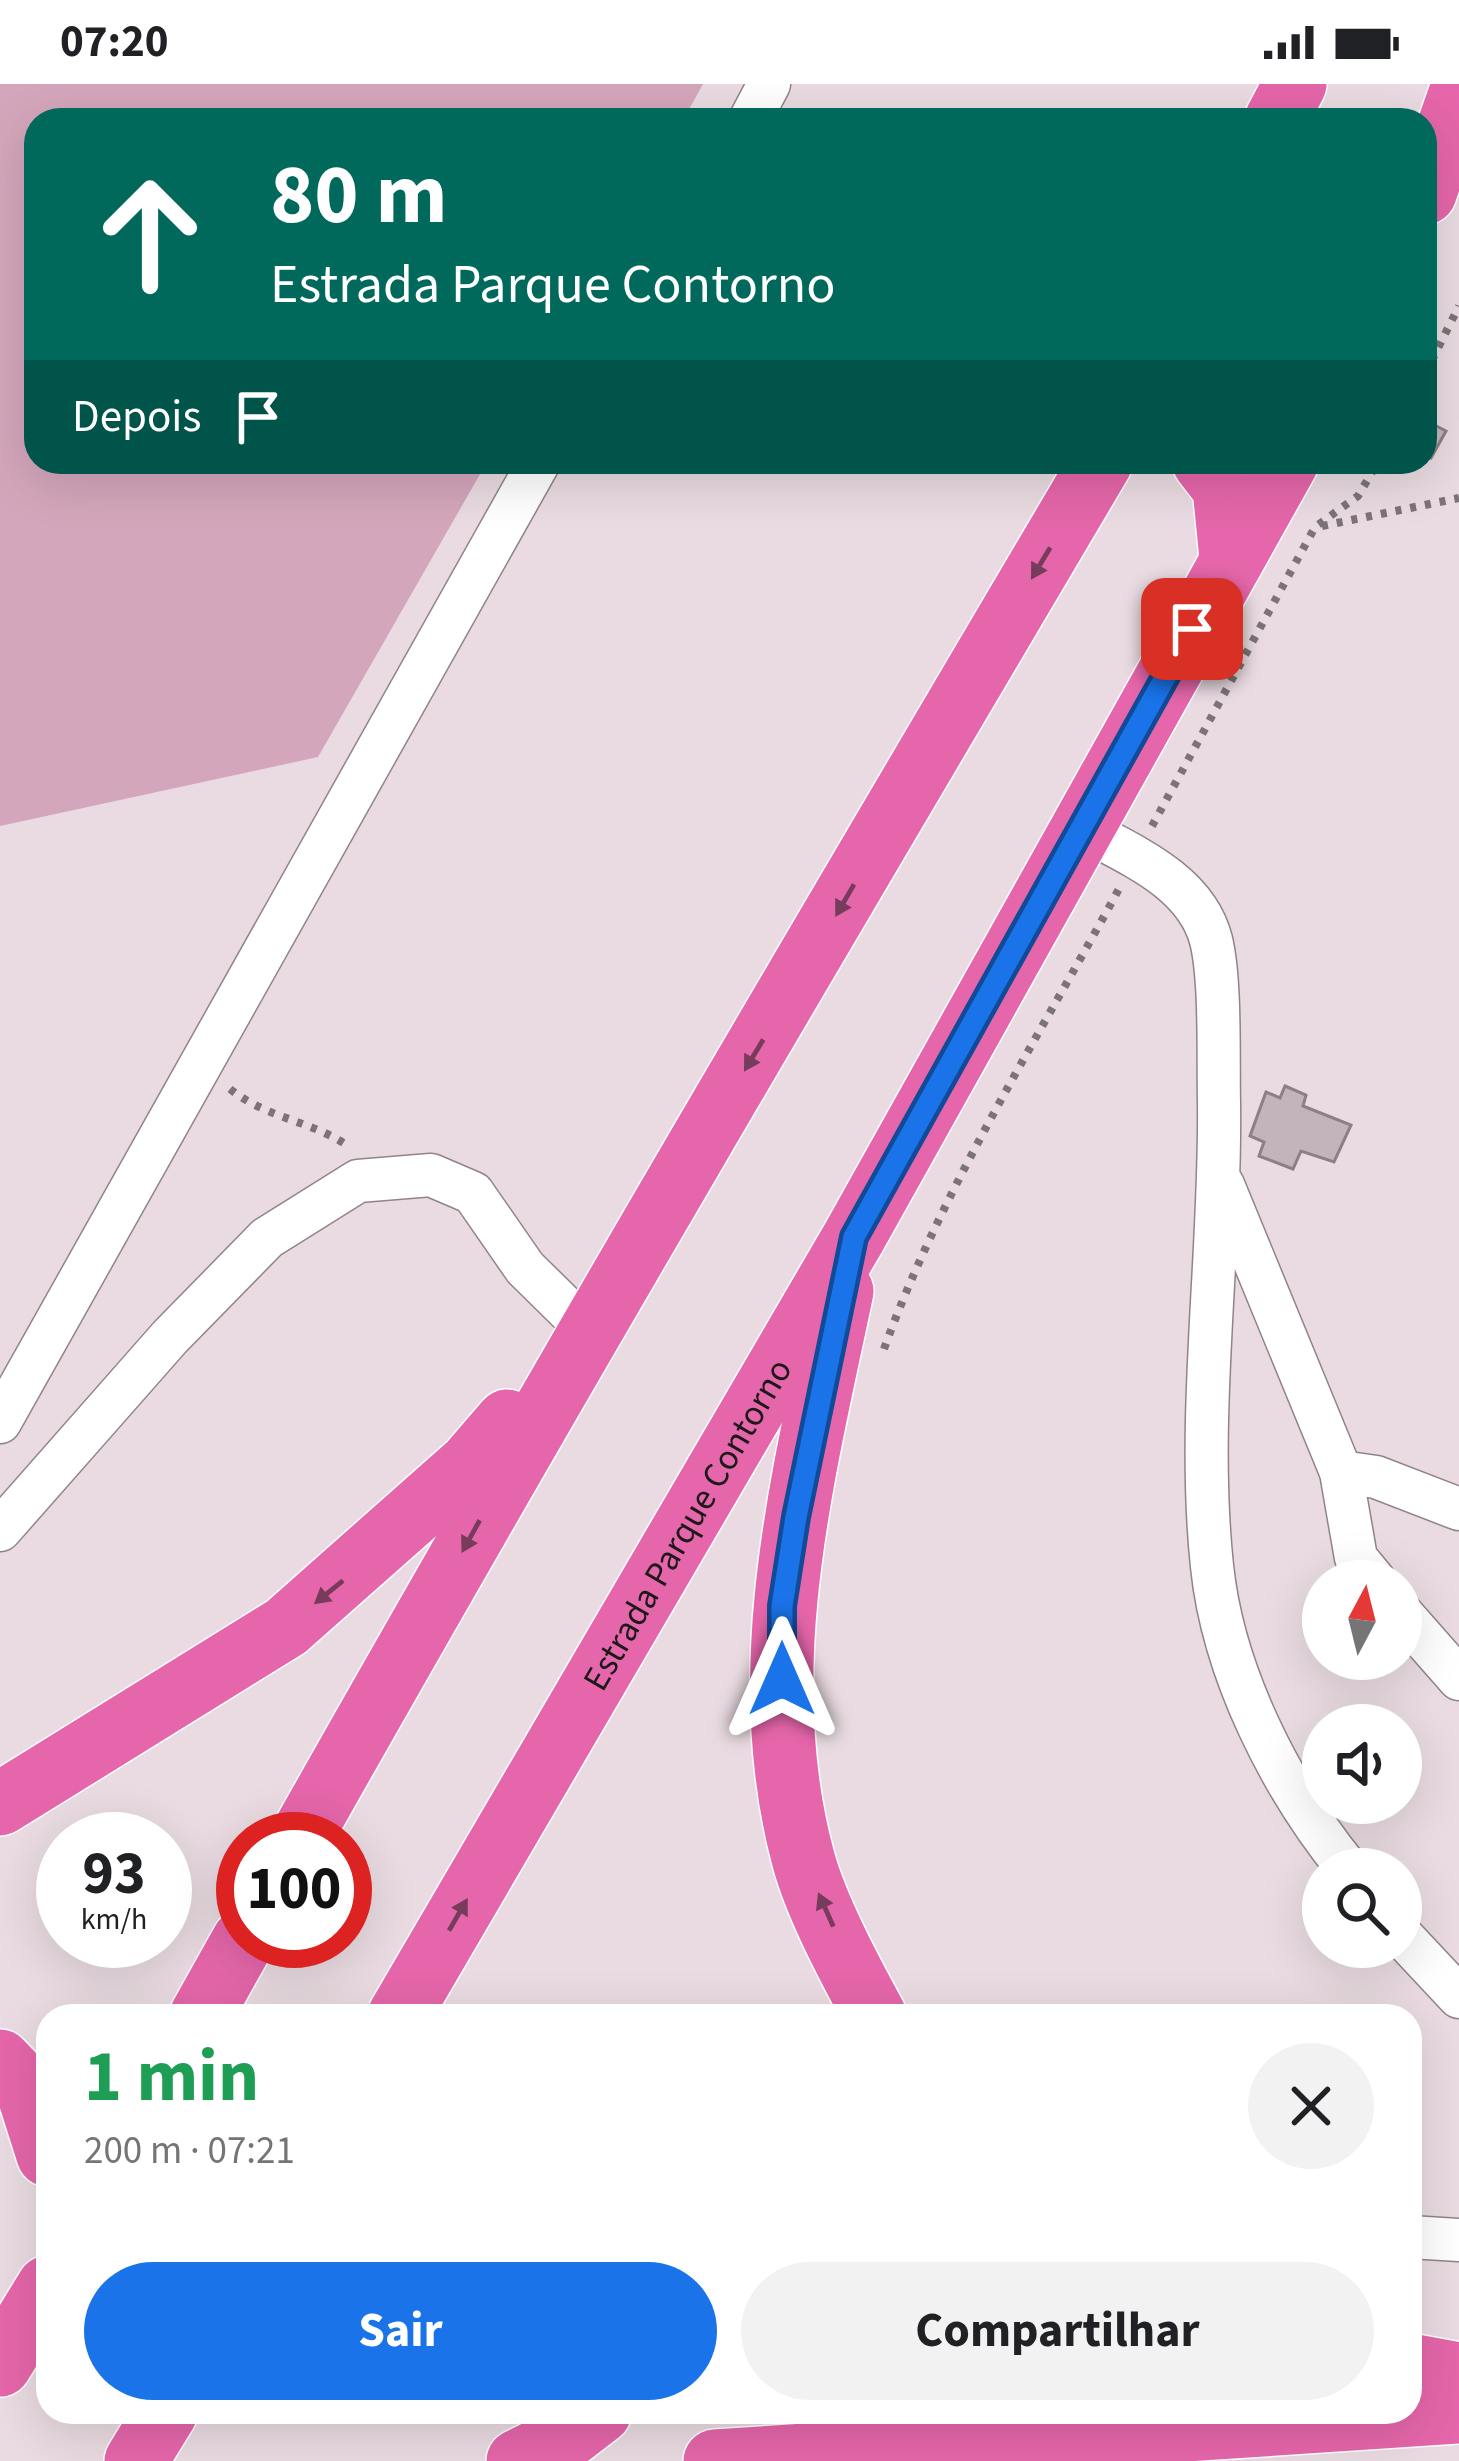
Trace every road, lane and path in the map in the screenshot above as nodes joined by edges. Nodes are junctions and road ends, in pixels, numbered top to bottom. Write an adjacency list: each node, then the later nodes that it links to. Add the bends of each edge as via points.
1 (1459, 98): 2 (highway)
2 (1437, 160)
3 (1459, 306): 4 (path)
4 (1437, 350)
5 (531, 474): 14 (street)
6 (1094, 474): 18 (highway, one-way to 18)
7 (1213, 474): 12 (highway, via 1224,488)
8 (1280, 474): 12 (highway, Estrada Parque Contorno)
9 (1371, 474): 11 (path, via 1358,496)
10 (1459, 498): 11 (path)
11 (1316, 527): 12 (path); 13 (path)
12 (1234, 550): 13 (highway, Estrada Parque Contorno)
13 (1110, 844): 16 (street, via 1186,892 1211,940); 17 (highway, Estrada Parque Contorno); 19 (path, via 903,1295)
14 (202, 1064): 15 (path, via 246,1102 326,1132); 20 (street)
15 (389, 1178): 18 (street, via 431,1175 473,1193 524,1268); 23 (street, via 358,1181 266,1238)
16 (1220, 1179): 21 (street); 29 (street, via 1212,1569 1246,1700)
17 (854, 1237): 34 (highway, Estrada Parque Contorno, one-way to 17); 35 (highway, one-way to 17, via 803,1860 782,1720 782,1606)
18 (587, 1329): 27 (highway, one-way to 27, via 470,1464 286,1627); 28 (highway, one-way to 28)
19 (877, 1369)
20 (0, 1422)
21 (1341, 1472): 22 (street); 24 (street)
22 (1459, 1509)
23 (0, 1530)
24 (1358, 1560)
25 (1422, 1637): 26 (street)
26 (1459, 1679)
27 (0, 1804)
28 (315, 1812)
29 (1331, 1848)
30 (1422, 1957): 32 (street)
31 (228, 1968): 33 (highway)
32 (1459, 1997)
33 (208, 2004)
34 (406, 2004)
35 (869, 2004)
36 (0, 2061): 37 (highway, via 27,2090)
37 (36, 2118)
38 (1422, 2238): 39 (street)
39 (1459, 2240)
40 (36, 2298): 41 (highway)
41 (0, 2366)
42 (1422, 2367): 43 (highway)
43 (1459, 2374)
44 (1459, 2412): 45 (highway)
45 (1422, 2414)
46 (585, 2424): 48 (highway)
47 (1277, 2424): 49 (highway)
48 (518, 2461)
49 (715, 2461)

